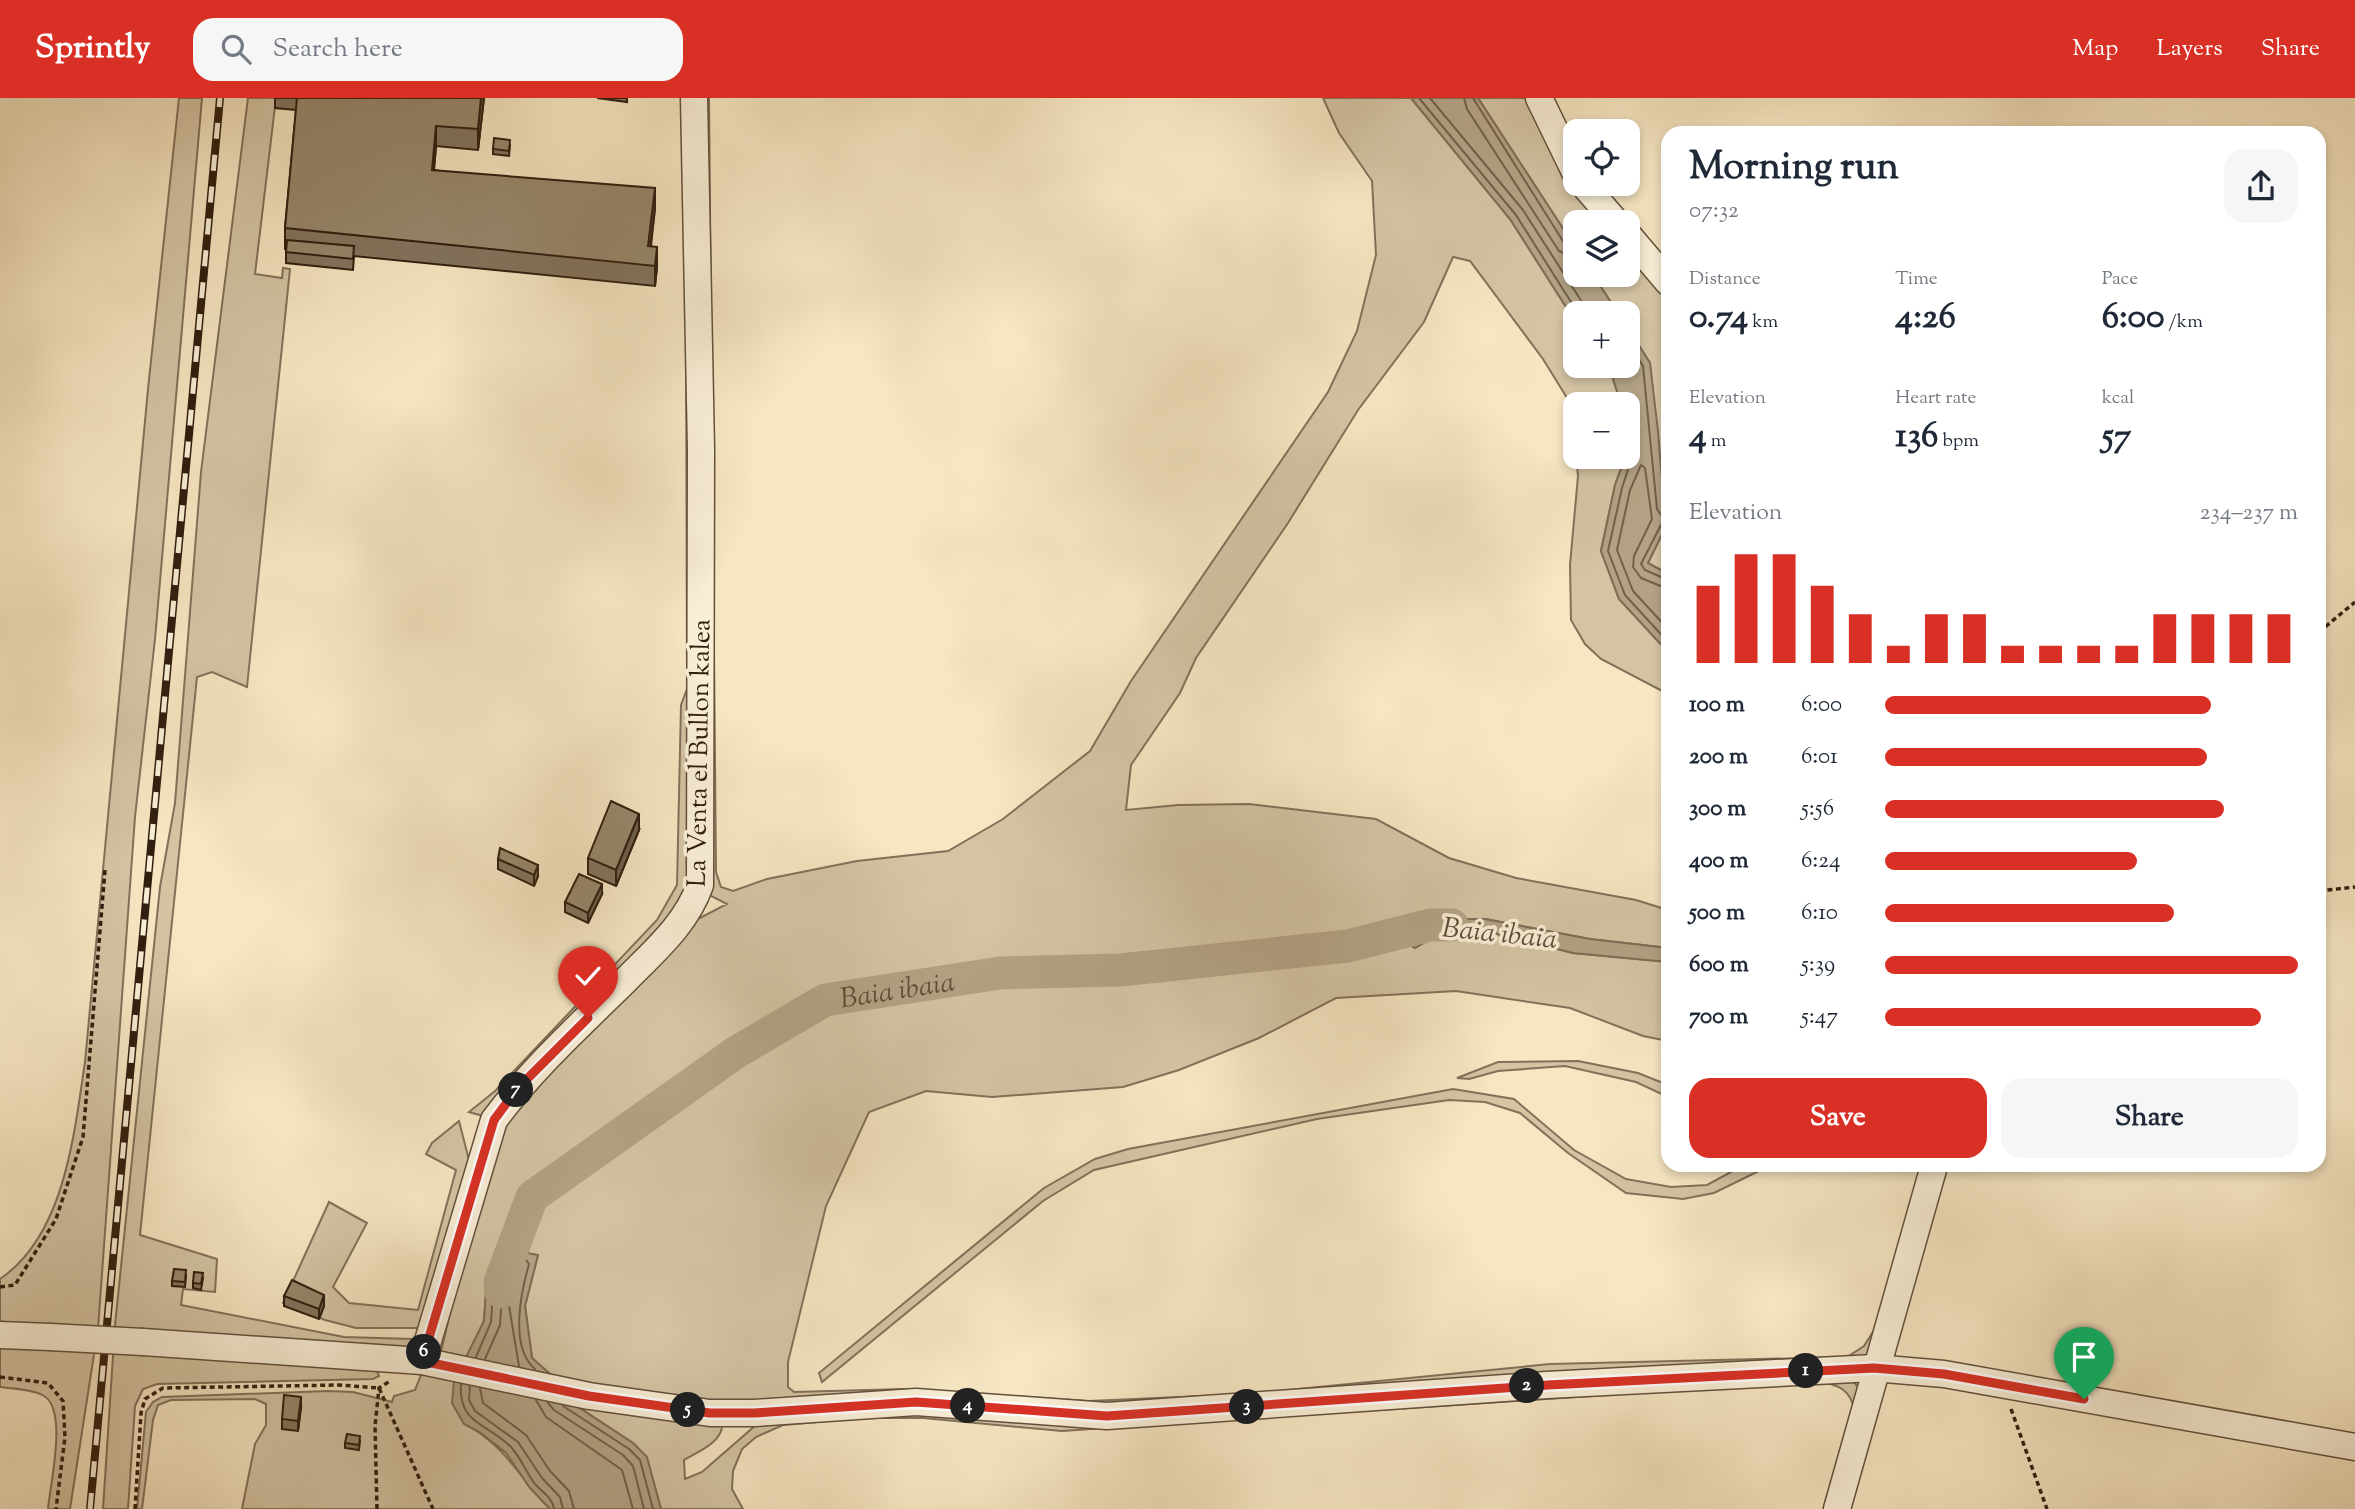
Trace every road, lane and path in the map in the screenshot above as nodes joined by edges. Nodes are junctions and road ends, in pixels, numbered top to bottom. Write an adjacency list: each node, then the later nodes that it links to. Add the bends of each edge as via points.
1 (694, 98): 16 (street, La Venta el Bullon kalea, via 701,449 700,885 691,909 659,947 517,1089 494,1120)
2 (1539, 98): 3 (street)
3 (1563, 147)
4 (1593, 196): 5 (street)
5 (1606, 210)
6 (1640, 249): 7 (street)
7 (1661, 274)
8 (2355, 602): 9 (path)
9 (2326, 626)
10 (105, 870): 14 (path, via 83,1137 56,1219 15,1285)
11 (2355, 887): 12 (path)
12 (2326, 890)
13 (1932, 1172): 17 (street)
14 (0, 1287)
15 (0, 1335): 16 (street, bridge)
16 (422, 1361): 17 (street, via 589,1396 710,1413 916,1402 1107,1416); 20 (path)
17 (1874, 1368): 19 (street); 26 (street)
18 (0, 1377): 22 (path, via 48,1383 63,1401 65,1437)
19 (2002, 1384): 21 (street); 27 (path)
20 (379, 1388): 23 (path, via 163,1388 145,1399 141,1413); 24 (path); 25 (path)
21 (2355, 1447)
22 (56, 1509)
23 (135, 1509)
24 (377, 1509)
25 (433, 1509)
26 (1837, 1509)
27 (2048, 1509)

